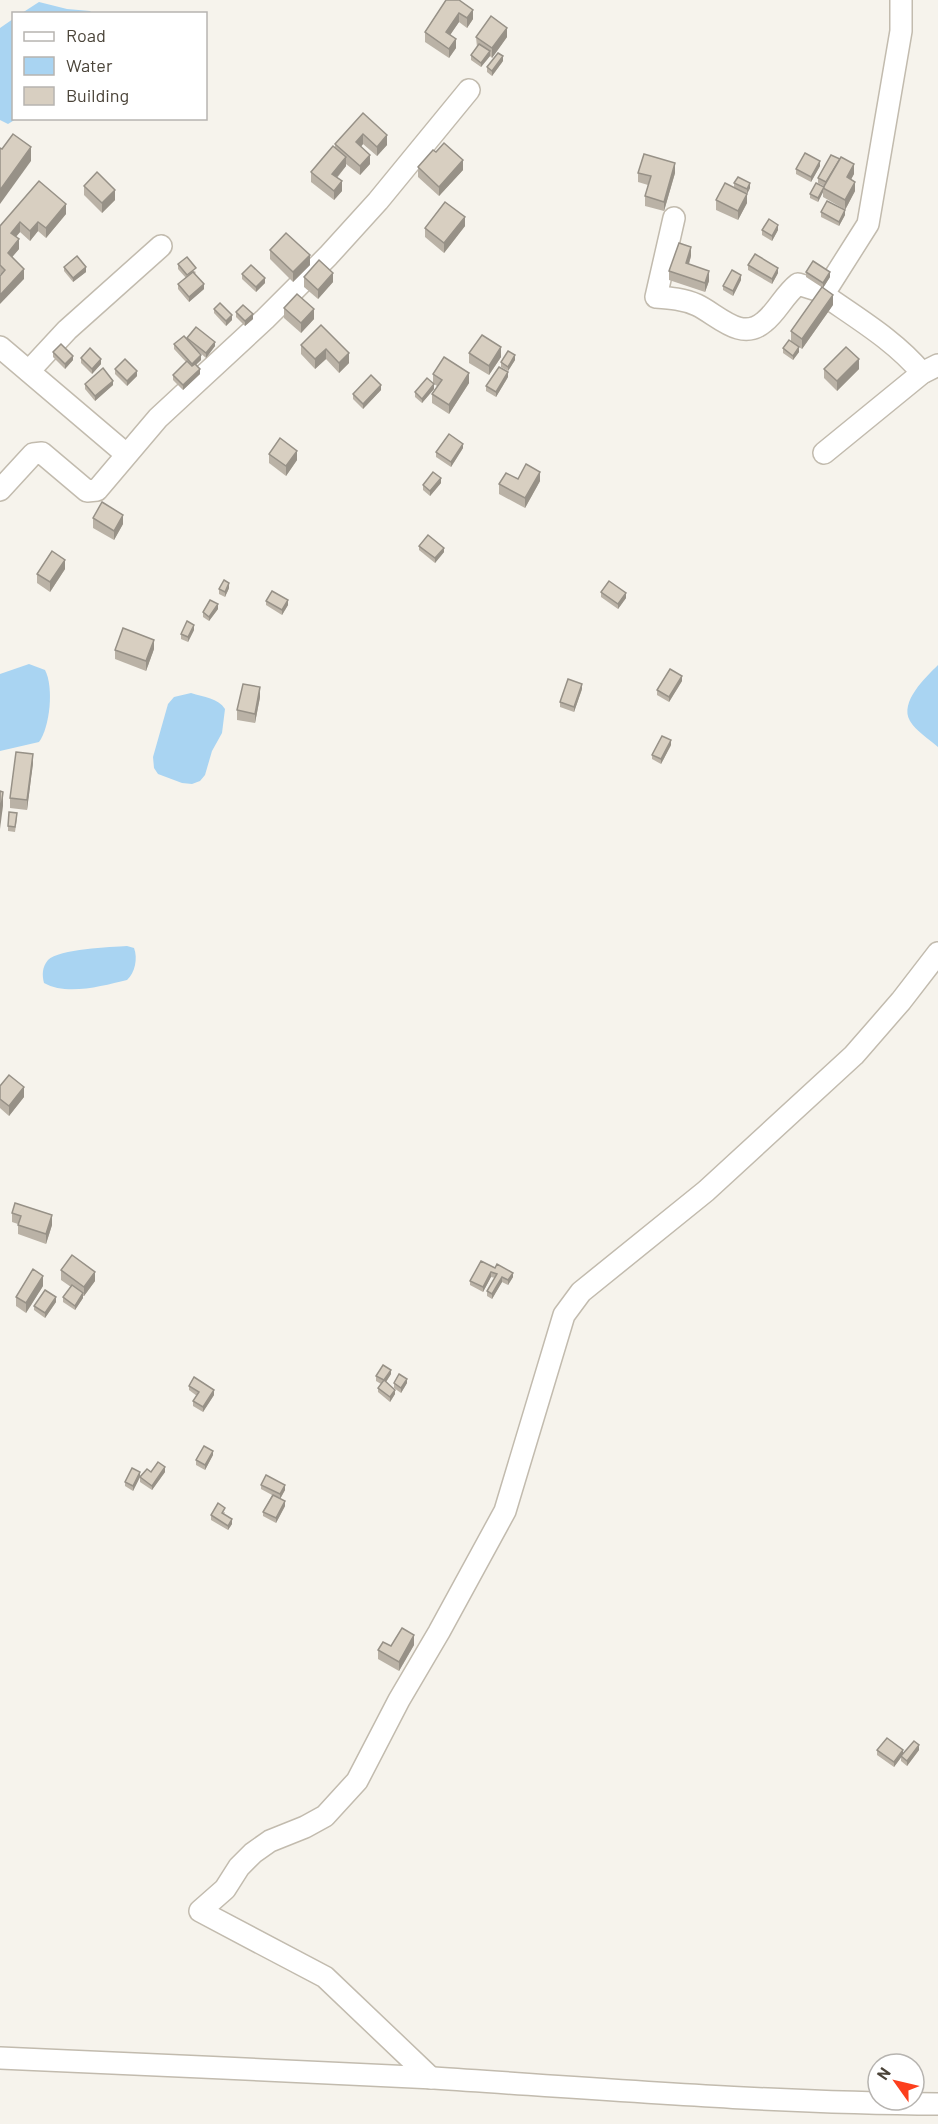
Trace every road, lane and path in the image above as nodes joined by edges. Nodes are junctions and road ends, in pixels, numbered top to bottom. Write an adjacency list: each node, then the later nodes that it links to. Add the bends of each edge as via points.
1 (902, 0): 5 (street, via 901,31 868,224)
2 (469, 90): 10 (street, via 328,256 158,418)
3 (674, 218): 5 (street, via 656,297 697,305 733,327 744,329 765,322 798,284)
4 (161, 246): 8 (street, via 67,330)
5 (823, 295): 7 (street)
6 (0, 348): 8 (street)
7 (930, 369): 9 (street)
8 (29, 371): 10 (street)
9 (824, 453)
10 (126, 454): 11 (street, via 97,490 87,491 42,453 33,454)
11 (0, 489)
12 (938, 953): 14 (street, via 854,1055 706,1191 572,1302 562,1323 505,1511 357,1781 325,1816 253,1853 225,1889 201,1911 325,1977)
13 (0, 2058): 14 (street)
14 (431, 2078): 15 (street, via 696,2096)
15 (938, 2104)

